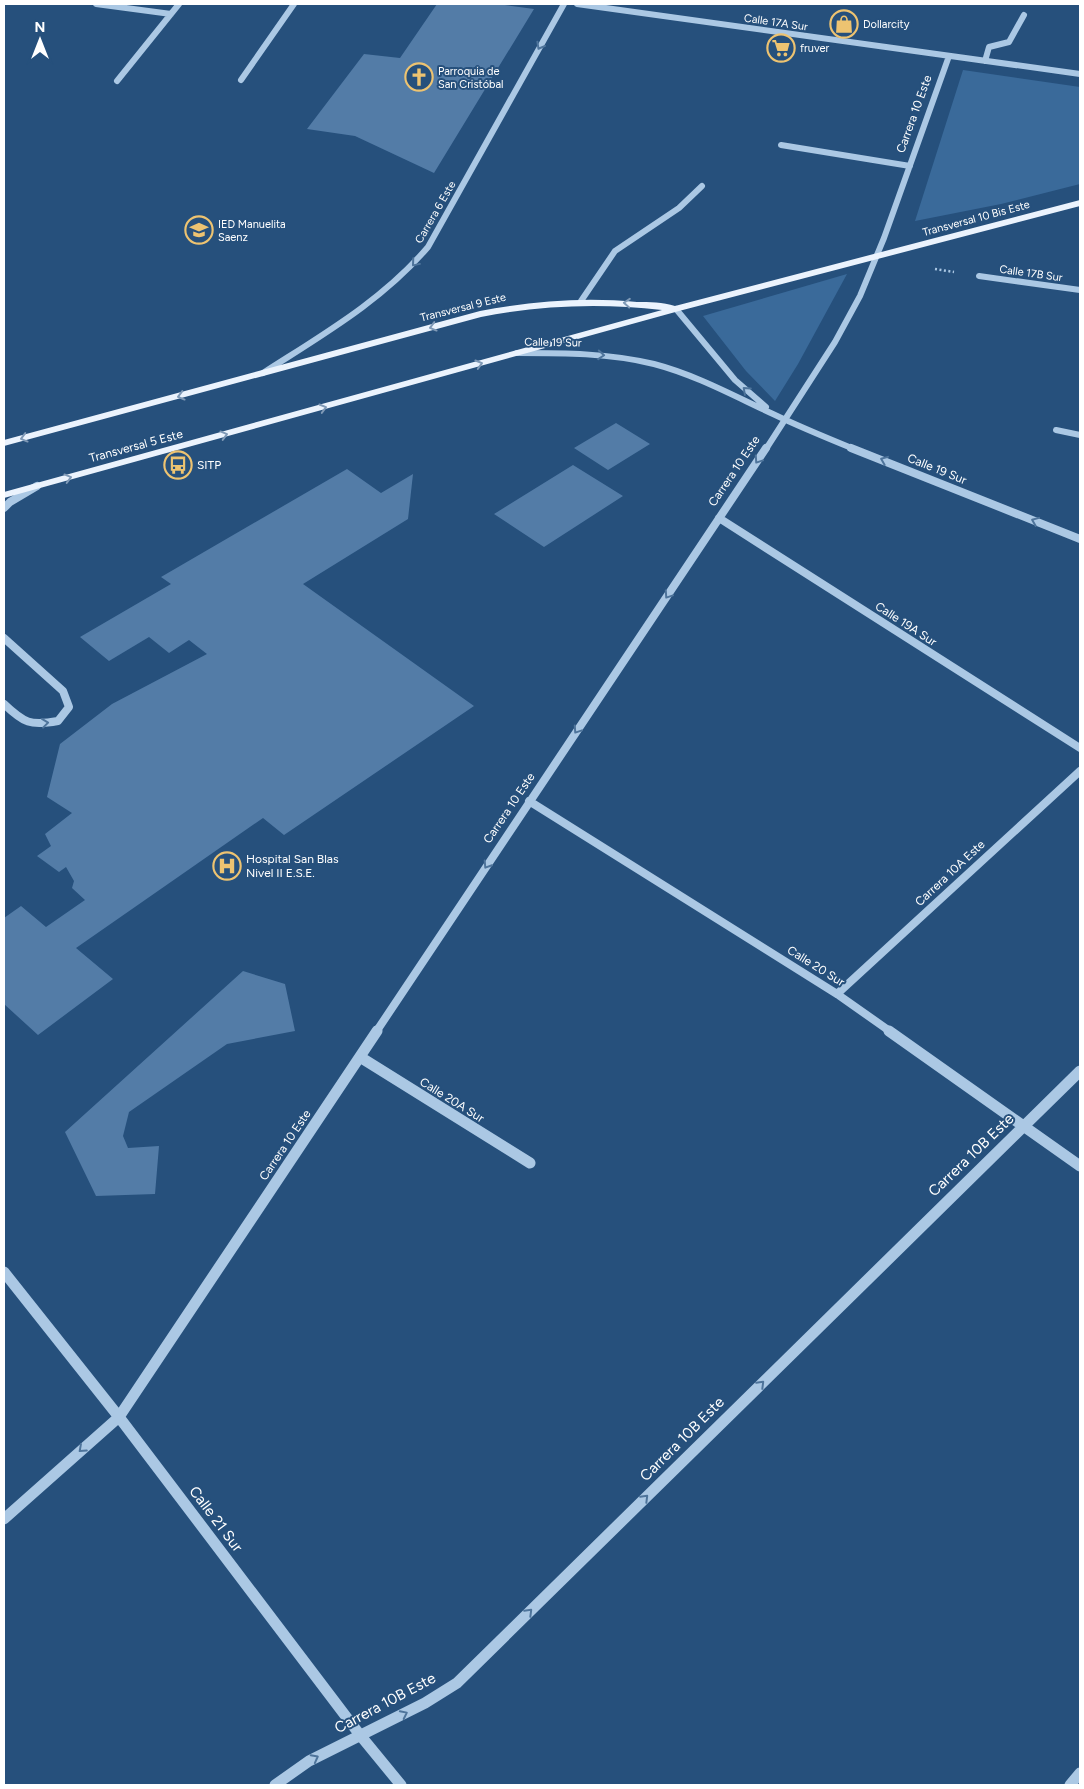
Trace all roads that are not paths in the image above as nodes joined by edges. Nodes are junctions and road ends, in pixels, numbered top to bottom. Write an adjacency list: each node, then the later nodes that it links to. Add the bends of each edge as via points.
1 (96, 4): 8 (street)
2 (179, 4): 8 (street)
3 (294, 4): 13 (street)
4 (564, 4): 25 (street, Carrera 6 Este, one-way to 25, via 428,247 413,266 374,302)
5 (577, 4): 7 (street, Calle 17A Sur)
6 (596, 4): 7 (street, Calle 17A Sur)
7 (617, 9): 10 (street, Calle 17A Sur)
8 (171, 14): 14 (street)
9 (1024, 15): 11 (street, via 1009,42 989,47)
10 (949, 56): 11 (street, Calle 17A Sur); 16 (street, Carrera 10 Este)
11 (985, 61): 12 (street, Calle 17A Sur)
12 (1080, 74)
13 (241, 80)
14 (117, 82)
15 (781, 145): 16 (street)
16 (910, 166): 19 (street, Carrera 10 Este)
17 (702, 186): 22 (street, via 679,208 615,251)
18 (1080, 203): 19 (main road, Transversal 10 Bis Este)
19 (877, 256): 23 (main road, Transversal 9 Este); 26 (street, Carrera 10 Este, via 836,342)
20 (979, 276): 21 (street, Calle 17B Sur)
21 (1080, 290)
22 (581, 301): 23 (main road, Transversal 9 Este, one-way to 22); 25 (main road, Transversal 9 Este, one-way to 25, via 550,302 480,314)
23 (676, 309): 24 (main road, Transversal 9 Este); 26 (street, Calle 19 Sur, one-way to 23, via 736,380)
24 (517, 353): 26 (street, Calle 19 Sur, one-way to 26, via 575,353 654,364 716,387); 27 (main road, Transversal 9 Este, one-way to 24)
25 (262, 374): 30 (main road, one-way to 30)
26 (785, 420): 34 (street, Carrera 10 Este, one-way to 34); 35 (street, Calle 19 Sur, one-way to 26)
27 (276, 421): 31 (main road, Transversal 5 Este, one-way to 27)
28 (1056, 430): 29 (street)
29 (1080, 435)
30 (4, 443)
31 (37, 486): 32 (main road, Transversal 5 Este); 33 (street)
32 (4, 496)
33 (4, 508)
34 (719, 518): 38 (street, Calle 19A Sur); 40 (street, Carrera 10 Este, one-way to 40)
35 (1080, 539)
36 (4, 638): 37 (street, one-way to 36, via 25,724 58,721 69,707 63,691)
37 (4, 704)
38 (1080, 748)
39 (1080, 771): 41 (street, Carrera 10A Este)
40 (529, 801): 41 (street, Calle 20 Sur); 42 (street, Carrera 10 Este, one-way to 42)
41 (837, 994): 44 (street, Calle 20 Sur)
42 (360, 1057): 45 (street, Calle 20A Sur); 48 (street, Carrera 10 Este)
43 (1080, 1071): 44 (street, Carrera 10B Este)
44 (1024, 1126): 46 (street, Calle 20 Sur); 50 (street, Carrera 10B Este, one-way to 44, via 425,1703 457,1683)
45 (530, 1163)
46 (1080, 1166)
47 (4, 1272): 48 (street, Calle 21 Sur)
48 (119, 1417): 49 (street, Carrera 10 Este, one-way to 49); 50 (street, Calle 21 Sur)
49 (4, 1519)
50 (360, 1735): 52 (street, Carrera 10B Este, one-way to 50, via 309,1761); 53 (street, Calle 21 Sur)
51 (1080, 1773): 54 (street)
52 (275, 1785)
53 (402, 1785)
54 (1070, 1785)

